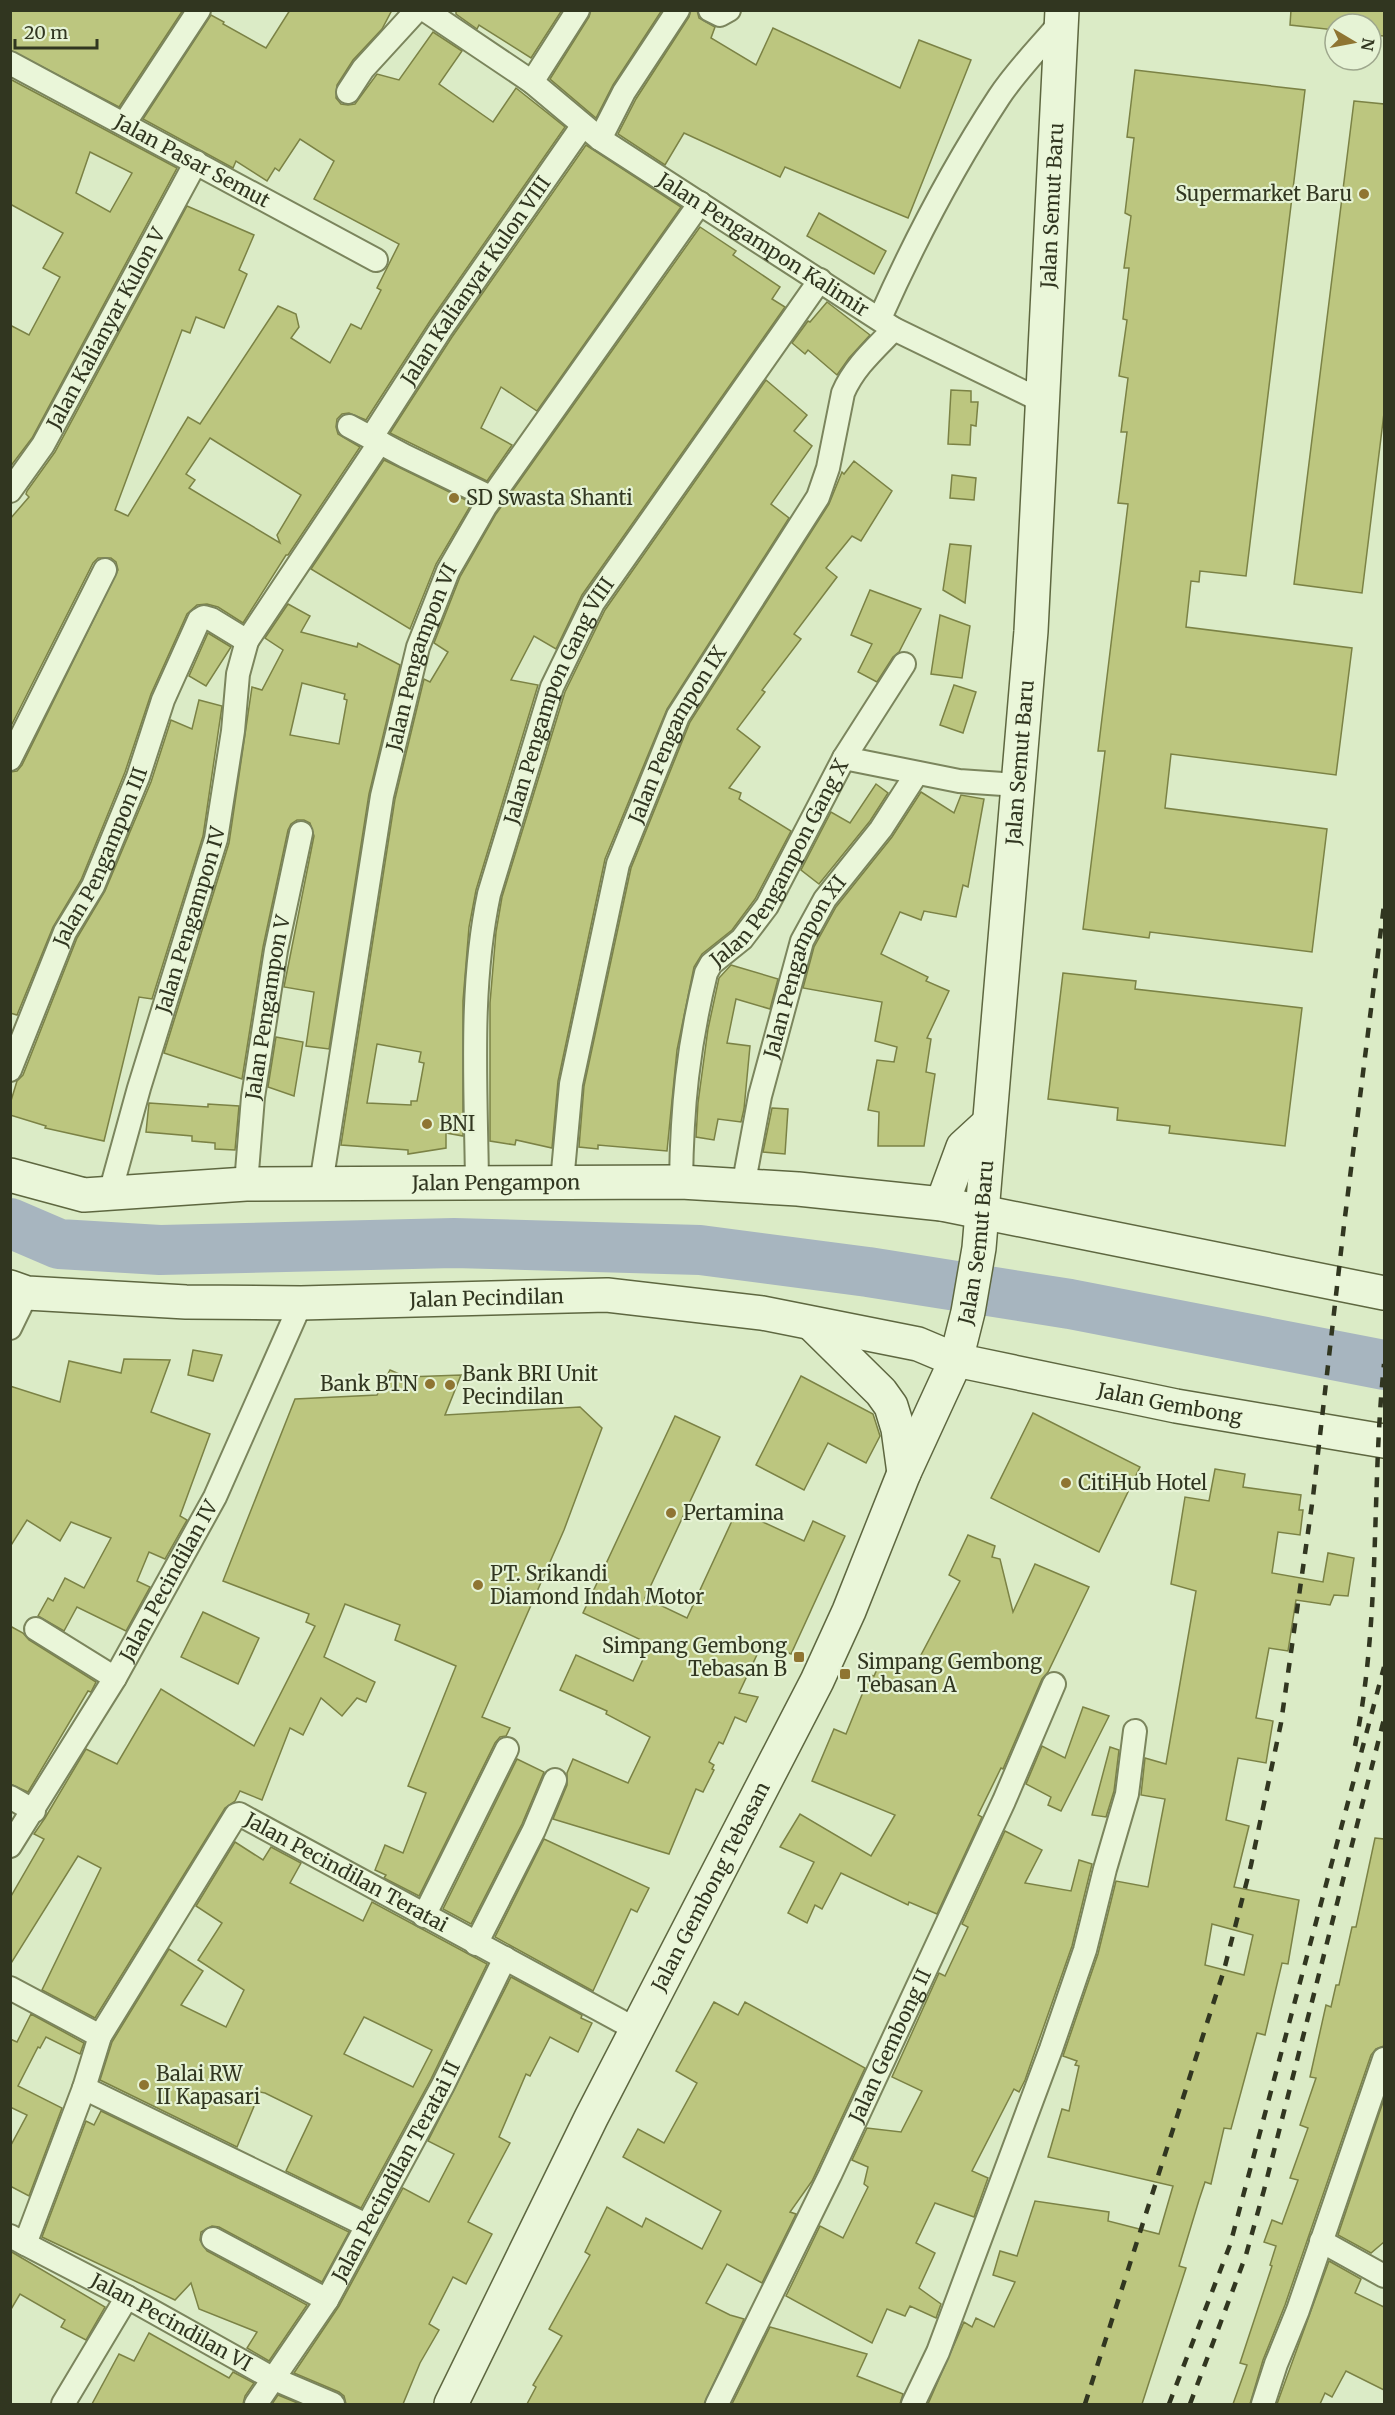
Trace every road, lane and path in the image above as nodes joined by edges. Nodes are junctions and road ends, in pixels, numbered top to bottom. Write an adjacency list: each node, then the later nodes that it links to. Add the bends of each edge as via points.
1 (199, 10): 10 (street)
2 (417, 10): 9 (street, via 363,69)
3 (578, 10): 8 (street)
4 (678, 10): 11 (street, Jalan Kalianyar Kulon VIII, via 624,92)
5 (438, 14): 8 (street, Jalan Pengampon Kalimir)
6 (1061, 17): 16 (street, Jalan Pengampon Kalimir, via 1000,95 940,196 904,264); 17 (main road, Jalan Semut Baru)
7 (10, 63): 10 (street, Jalan Pasar Semut)
8 (532, 82): 11 (street, Jalan Pengampon Kalimir)
9 (348, 92)
10 (124, 124): 12 (street, Jalan Pasar Semut)
11 (591, 132): 13 (street, Jalan Pengampon Kalimir); 19 (street, Jalan Kalianyar Kulon VIII, via 441,329)
12 (196, 162): 14 (street, Jalan Pasar Semut); 20 (street, Jalan Kalianyar Kulon V, via 42,446)
13 (700, 203): 15 (street, Jalan Pengampon Kalimir); 21 (street, Jalan Pengampon VI)
14 (375, 260)
15 (820, 280): 16 (street, Jalan Pengampon Kalimir); 35 (street, Jalan Pengampon Gang VIII, via 593,603 552,687 483,922 474,1036)
16 (887, 324): 17 (street); 33 (street, Jalan Pengampon IX, via 846,384 818,497 678,716 622,854 571,1084)
17 (1042, 401): 28 (main road, Jalan Semut Baru, via 1031,631)
18 (349, 426): 19 (street)
19 (375, 440): 21 (street); 23 (street, Jalan Kalianyar Kulon VIII)
20 (10, 490)
21 (492, 498): 37 (street, Jalan Pengampon VI, via 448,571 418,647 382,796)
22 (105, 570): 25 (street)
23 (247, 641): 30 (street, Jalan Pengampon III, via 204,617 199,620 163,700 138,777 98,875 65,932); 39 (street, Jalan Pengampon IV, via 238,674 234,731 216,839)
24 (904, 664): 26 (street, Jalan Pengampon Gang X)
25 (10, 759)
26 (844, 759): 27 (street); 34 (street, Jalan Pengampon Gang X, via 767,906 742,939 711,964 706,973 687,1069)
27 (918, 773): 28 (street, via 958,781); 38 (street, Jalan Pengampon XI, via 825,899 802,941 760,1096)
28 (1018, 785): 31 (main road, Jalan Semut Baru)
29 (301, 832): 36 (street, Jalan Pengampon V, via 276,950 253,1097)
30 (10, 1070)
31 (988, 1124): 40 (main road, Jalan Semut Baru, via 963,1147); 41 (main road, Jalan Semut Baru)
32 (10, 1175): 39 (main road, Jalan Pengampon, via 84,1195)
33 (562, 1182): 34 (main road, Jalan Pengampon); 35 (main road, Jalan Pengampon)
34 (681, 1182): 38 (main road, Jalan Pengampon)
35 (477, 1183): 37 (main road, Jalan Pengampon)
36 (246, 1184): 37 (main road, Jalan Pengampon); 39 (main road, Jalan Pengampon)
37 (321, 1184)
38 (744, 1186): 40 (main road, Jalan Pengampon)
39 (110, 1193)
40 (942, 1204): 41 (main road, Jalan Pengampon)
41 (982, 1212): 43 (main road); 47 (main road, Jalan Semut Baru, via 979,1248)
42 (19, 1290): 44 (main road, Jalan Pecindilan, via 176,1301); 46 (street)
43 (1384, 1293)
44 (301, 1303): 45 (main road, Jalan Pecindilan, via 607,1295 762,1313); 51 (street, Jalan Pecindilan IV, via 215,1497)
45 (812, 1324): 47 (main road, Jalan Pecindilan, via 918,1344); 49 (main road, via 891,1406)
46 (10, 1328)
47 (957, 1360): 48 (main road, Jalan Gembong, via 1176,1406); 49 (main road, Jalan Gembong Tebasan)
48 (1384, 1441)
49 (904, 1473): 63 (main road, Jalan Gembong Tebasan, via 817,1681)
50 (36, 1629): 51 (street)
51 (115, 1678): 57 (street, Jalan Pecindilan IV)
52 (1054, 1684): 79 (street, Jalan Gembong II, via 1004,1801 830,2175)
53 (1135, 1731): 80 (street, via 1127,1794 1085,1950 938,2352)
54 (507, 1749): 59 (street)
55 (555, 1780): 60 (street)
56 (10, 1797): 57 (street)
57 (34, 1811): 58 (street, Jalan Pecindilan IV)
58 (10, 1846)
59 (424, 1916): 60 (street, Jalan Pecindilan Teratai); 64 (street, Jalan Pecindilan Teratai, via 236,1815)
60 (476, 1944): 61 (street, Jalan Pecindilan Teratai)
61 (505, 1958): 63 (street, Jalan Pecindilan Teratai); 67 (street, Jalan Pecindilan Teratai II, via 443,2085)
62 (10, 1988): 64 (street)
63 (637, 2030): 78 (main road, Jalan Gembong Tebasan)
64 (100, 2036): 66 (street, Jalan Pecindilan Teratai)
65 (1384, 2059): 70 (street)
66 (84, 2088): 67 (street); 68 (street, Jalan Pecindilan Teratai)
67 (366, 2225): 73 (street, Jalan Pecindilan Teratai II)
68 (18, 2240): 72 (street, Jalan Pecindilan VI)
69 (213, 2240): 73 (street)
70 (1321, 2241): 71 (street); 81 (street)
71 (1384, 2276)
72 (127, 2297): 74 (street, Jalan Pecindilan VI); 75 (street)
73 (327, 2300): 74 (street, Jalan Pecindilan Teratai II)
74 (272, 2378): 76 (street, Jalan Pecindilan Teratai II); 77 (street, Jalan Pecindilan VI)
75 (63, 2404)
76 (256, 2404)
77 (333, 2404)
78 (450, 2404)
79 (717, 2404)
80 (913, 2404)
81 (1263, 2404)

